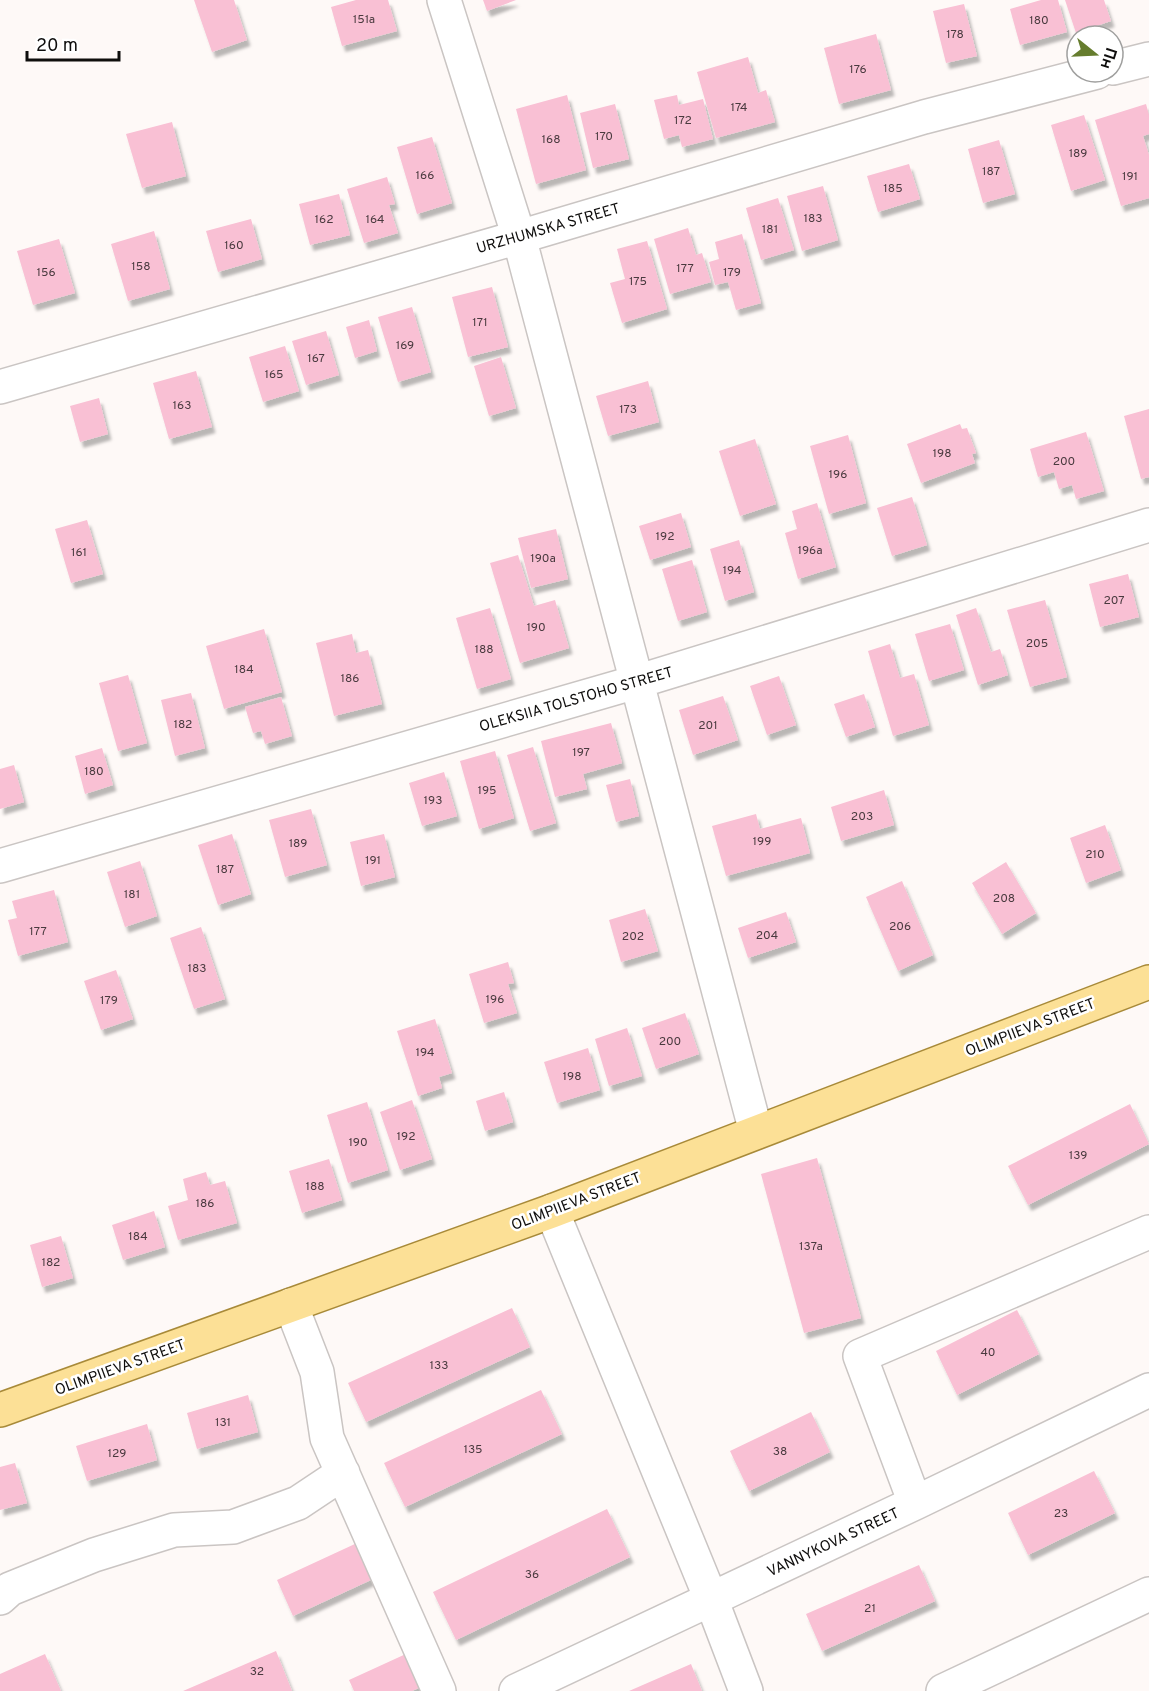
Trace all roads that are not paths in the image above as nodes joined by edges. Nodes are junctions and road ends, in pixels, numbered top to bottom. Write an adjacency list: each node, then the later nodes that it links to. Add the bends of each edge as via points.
1 (444, 0): 5 (street)
2 (1149, 58): 3 (street)
3 (1125, 65)
4 (1065, 80): 5 (street, URZHUMSKA STREET, via 924,117)
5 (519, 237): 6 (street, URZHUMSKA STREET); 8 (street)
6 (0, 387)
7 (1149, 525): 8 (street, OLEKSIIA TOLSTOHO STREET)
8 (636, 682): 9 (street, OLEKSIIA TOLSTOHO STREET); 11 (street)
9 (0, 866)
10 (1149, 982): 11 (main road, OLIMPIIEVA STREET)
11 (756, 1132): 12 (main road, OLIMPIIEVA STREET)
12 (552, 1211): 14 (main road, OLIMPIIEVA STREET); 21 (street)
13 (1149, 1232): 18 (street, via 860,1356)
14 (291, 1305): 16 (main road, OLIMPIIEVA STREET); 17 (street, via 317,1372 327,1438)
15 (1149, 1390): 18 (street, VANNYKOVA STREET)
16 (0, 1410)
17 (343, 1473): 20 (street, via 298,1503 233,1527 174,1530 94,1555 10,1589); 22 (street)
18 (915, 1503): 21 (street, VANNYKOVA STREET)
19 (1149, 1594): 25 (street)
20 (0, 1598)
21 (711, 1599): 23 (street, VANNYKOVA STREET); 24 (street)
22 (439, 1691)
23 (516, 1691)
24 (746, 1691)
25 (943, 1691)

